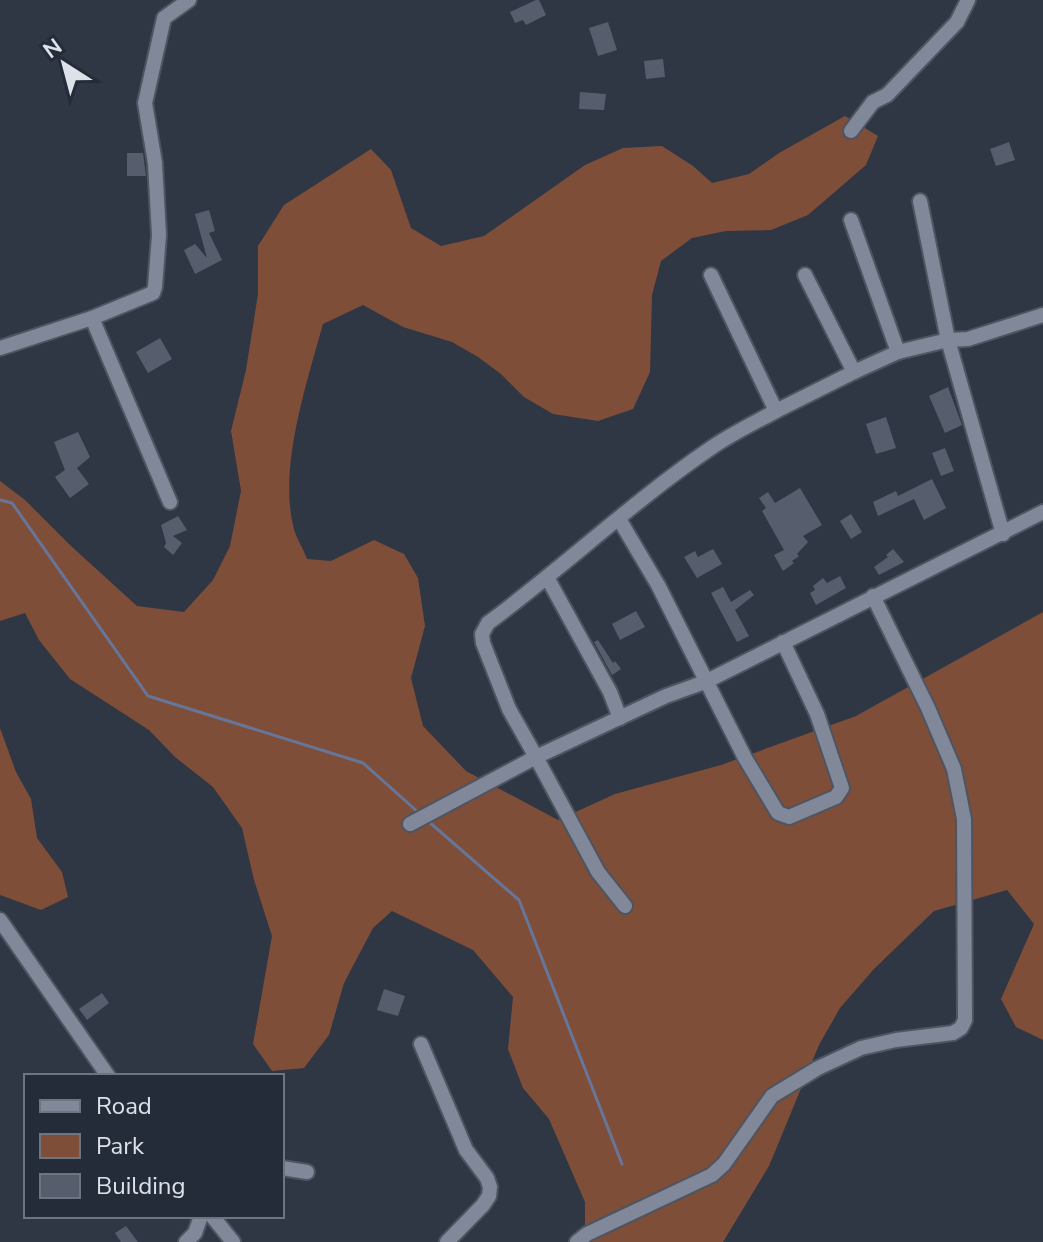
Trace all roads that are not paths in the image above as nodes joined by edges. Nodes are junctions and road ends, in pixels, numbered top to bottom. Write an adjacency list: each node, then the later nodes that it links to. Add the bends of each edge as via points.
1 (189, 0): 9 (street, via 164,18 145,103 159,235 155,287 147,298)
2 (968, 0): 3 (street, via 957,22 887,95 873,102)
3 (851, 131)
4 (920, 201): 10 (street)
5 (851, 220): 12 (street)
6 (711, 275): 14 (street)
7 (805, 275): 13 (street)
8 (1043, 315): 10 (street, via 968,339)
9 (92, 318): 11 (street); 15 (street)
10 (948, 340): 12 (street); 18 (street)
11 (0, 348)
12 (898, 352): 13 (street)
13 (854, 372): 14 (street)
14 (776, 411): 17 (street, via 714,446)
15 (170, 502)
16 (1043, 512): 18 (street)
17 (619, 519): 19 (street); 22 (street)
18 (1003, 534): 20 (street)
19 (548, 579): 23 (street); 24 (street, via 488,623 482,634 509,709)
20 (873, 596): 21 (street); 37 (street, via 954,769 964,819 965,1020 953,1033 861,1048 818,1068 772,1096 712,1175)
21 (783, 642): 22 (street); 22 (street, via 817,714 842,788 836,797 789,817 778,813)
22 (705, 682): 23 (street)
23 (620, 718): 24 (street)
24 (536, 757): 25 (street); 26 (street, via 598,872)
25 (410, 824)
26 (625, 906)
27 (0, 920): 29 (street)
28 (421, 1044): 36 (street, via 466,1150 490,1187 483,1205)
29 (107, 1074)
30 (284, 1168): 31 (street)
31 (307, 1172)
32 (200, 1218): 34 (street)
33 (214, 1218): 35 (street)
34 (186, 1242)
35 (233, 1242)
36 (447, 1242)
37 (577, 1242)

